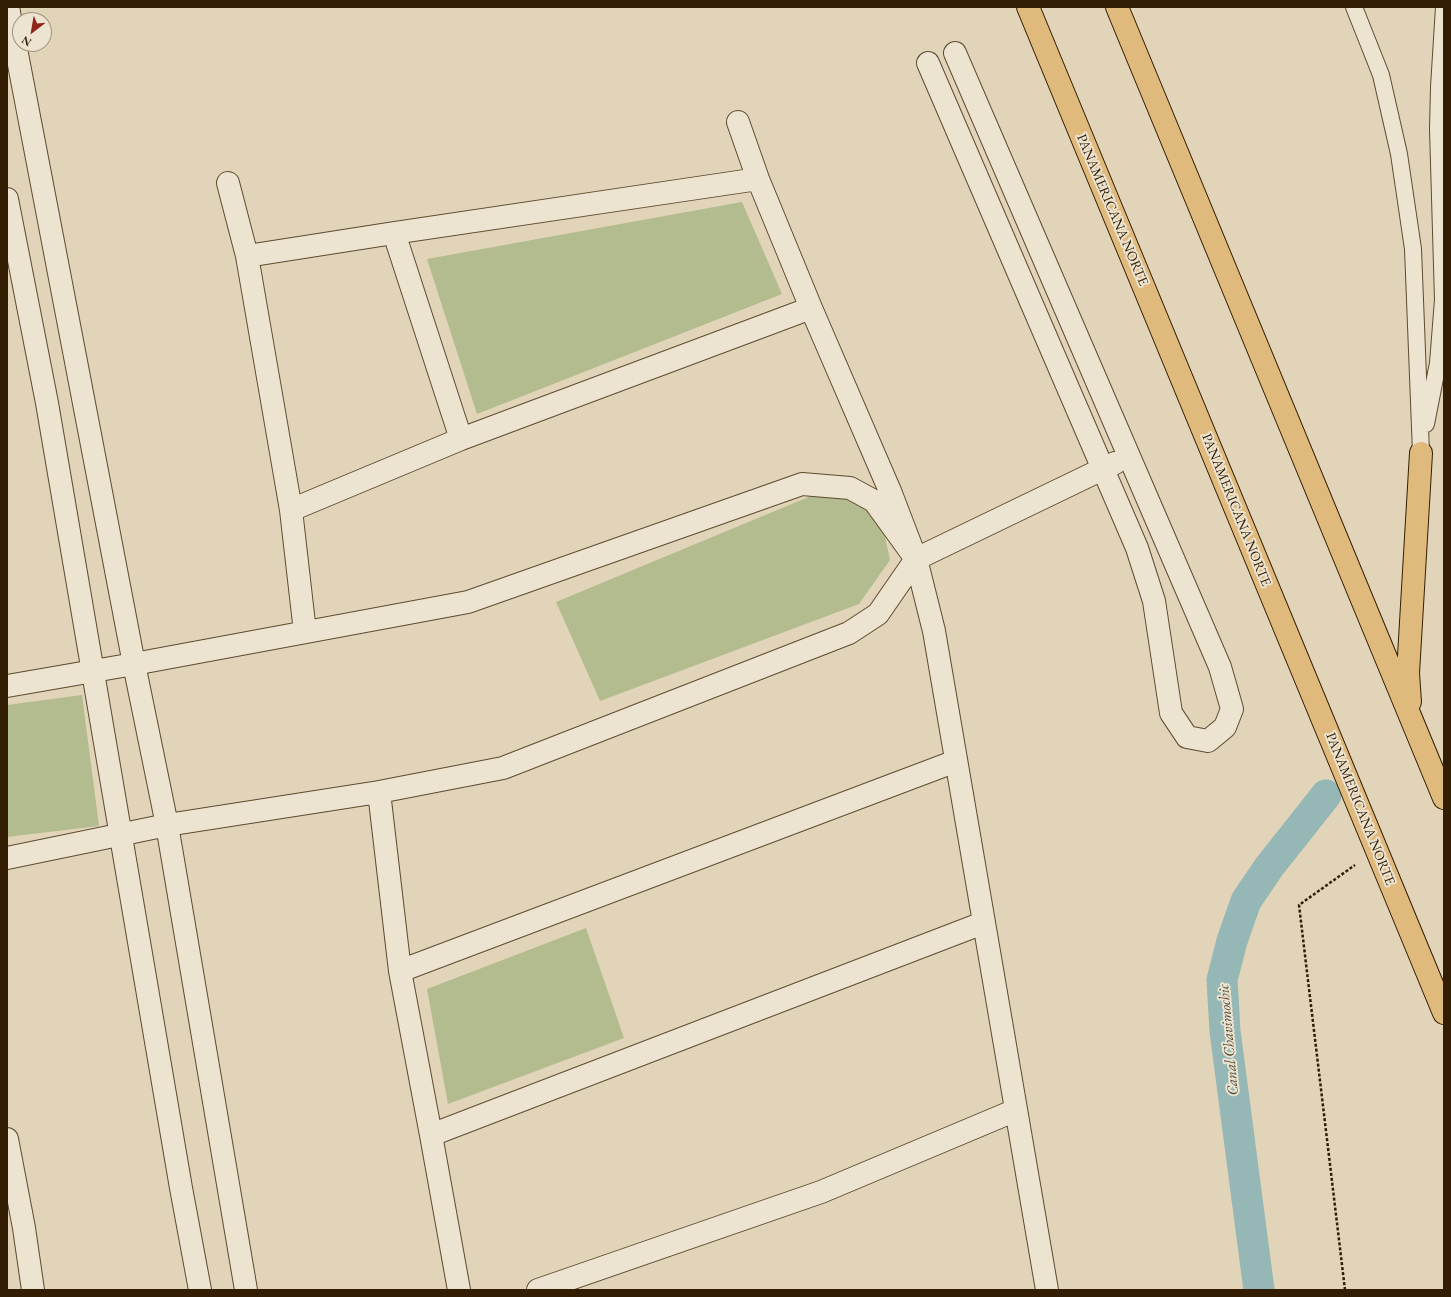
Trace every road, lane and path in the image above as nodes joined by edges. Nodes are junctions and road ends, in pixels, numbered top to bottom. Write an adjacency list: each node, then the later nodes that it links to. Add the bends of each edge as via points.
1 (8, 7): 22 (street)
2 (1028, 7): 31 (highway, PANAMERICANA NORTE)
3 (1117, 7): 25 (highway)
4 (1354, 7): 16 (lane, via 1381,75 1400,154 1413,249)
5 (1444, 8): 16 (lane, via 1438,129 1443,300 1438,363)
6 (954, 53): 17 (street)
7 (928, 63): 18 (street)
8 (738, 122): 9 (street)
9 (758, 180): 12 (street); 14 (street)
10 (228, 183): 13 (street)
11 (7, 199): 23 (street, via 47,403)
12 (394, 233): 13 (street); 15 (street)
13 (247, 256): 19 (street)
14 (811, 308): 15 (street); 20 (street, via 890,491)
15 (461, 439): 19 (street)
16 (1421, 453): 25 (highway, via 1408,673 1412,712)
17 (1129, 457): 18 (street); 18 (street, via 1220,666 1232,709 1225,727 1208,741 1187,737 1171,713 1154,601 1137,548)
18 (1102, 468): 20 (street)
19 (290, 510): 21 (street)
20 (916, 559): 21 (street, via 874,501 850,488 802,484 468,602); 26 (street, via 934,631); 27 (street, via 878,614 850,633 503,768)
21 (305, 632): 22 (street)
22 (134, 664): 23 (street); 29 (street)
23 (93, 671): 24 (street); 30 (street)
24 (7, 686)
25 (1420, 740): 28 (highway)
26 (956, 761): 33 (street); 34 (street)
27 (379, 792): 29 (street); 34 (street)
28 (1444, 798)
29 (167, 825): 30 (street); 42 (street)
30 (121, 834): 32 (street); 41 (street)
31 (1377, 849): 35 (highway, PANAMERICANA NORTE); 46 (path, via 1299,905)
32 (7, 858)
33 (983, 923): 36 (street); 37 (street)
34 (400, 971): 37 (street)
35 (1444, 1013)
36 (1016, 1110): 44 (street, via 821,1192); 45 (street)
37 (431, 1135): 43 (street)
38 (7, 1139): 39 (street)
39 (15, 1229): 40 (street)
40 (33, 1290)
41 (200, 1290)
42 (246, 1290)
43 (459, 1290)
44 (538, 1290)
45 (1047, 1290)
46 (1345, 1290)

